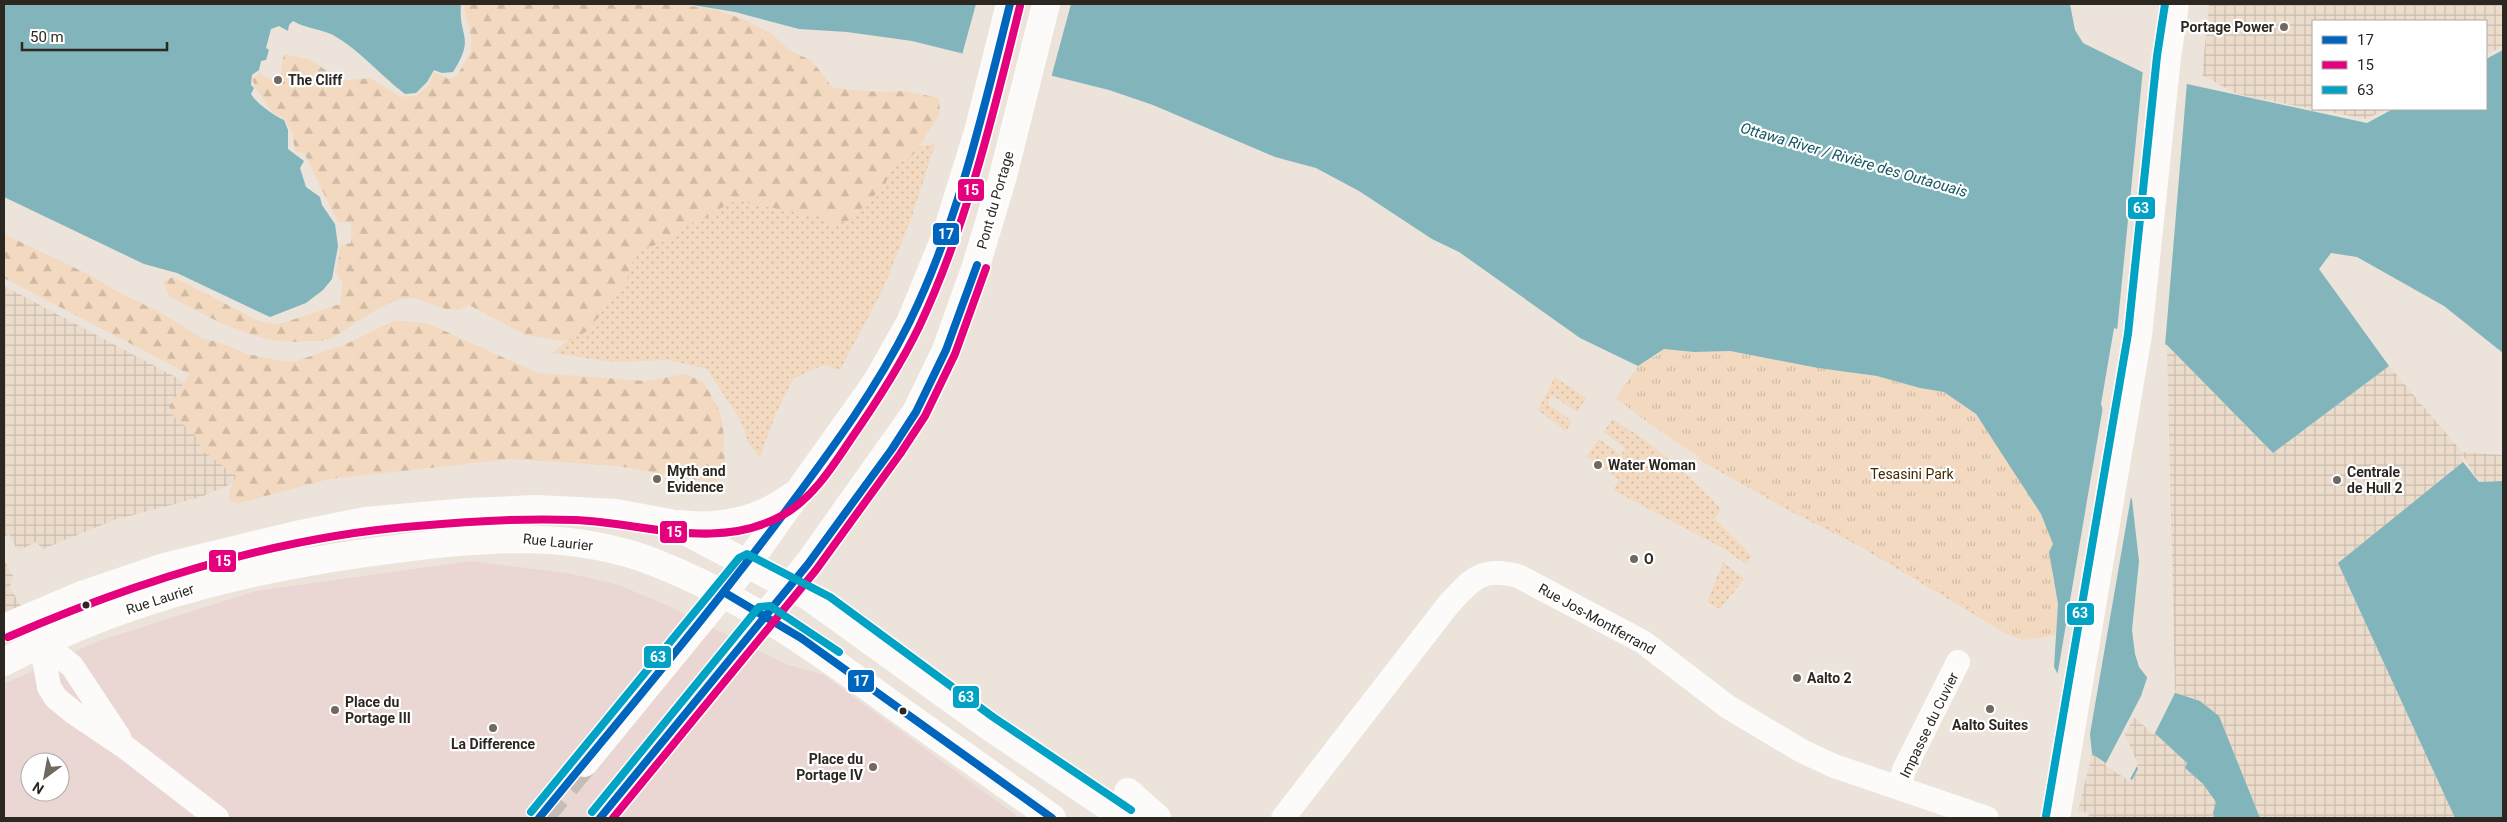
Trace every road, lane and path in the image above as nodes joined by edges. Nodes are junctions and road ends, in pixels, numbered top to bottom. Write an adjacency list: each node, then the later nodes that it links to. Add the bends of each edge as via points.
1 (1010, 4): 4 (main road, via 978,132 946,235 910,323 849,425 803,488)
2 (1046, 4): 7 (main road, Pont du Portage, via 976,266 946,350 916,412 892,449)
3 (2175, 4): 23 (main road, via 2138,335)
4 (774, 515): 5 (main road, via 716,526); 6 (main road)
5 (670, 523): 6 (main road, Rue Laurier); 10 (main road, Rue Laurier, via 616,513 536,509 365,521 164,567)
6 (747, 564): 7 (main road, Rue Laurier); 8 (main road)
7 (790, 586): 9 (main road, Pont du Portage); 17 (main road, Rue Laurier, via 824,605 988,725)
8 (724, 593): 9 (main road, Rue Laurier); 11 (main road, Rue Laurier, via 645,559 592,545 520,538 461,540 347,554 173,592); 14 (main road)
9 (765, 616): 16 (main road, Pont du Portage); 19 (main road, Rue Laurier, via 824,654)
10 (15, 623): 11 (main road)
11 (41, 642): 12 (main road, Rue Laurier); 18 (street, via 49,687 56,698)
12 (4, 662)
13 (1958, 662): 15 (street, Impasse du Cuvier, via 1904,770)
14 (584, 763)
15 (1899, 788): 21 (street, Rue Jos-Montferrand, via 1834,766 1802,751 1728,707 1642,642 1518,576 1490,572 1471,580 1448,605); 22 (street, Rue Jos-Montferrand)
16 (621, 792)
17 (1127, 805): 20 (main road, Rue Laurier)
18 (216, 818)
19 (1052, 818)
20 (1157, 818)
21 (1283, 818)
22 (1987, 818)
23 (2056, 818)

